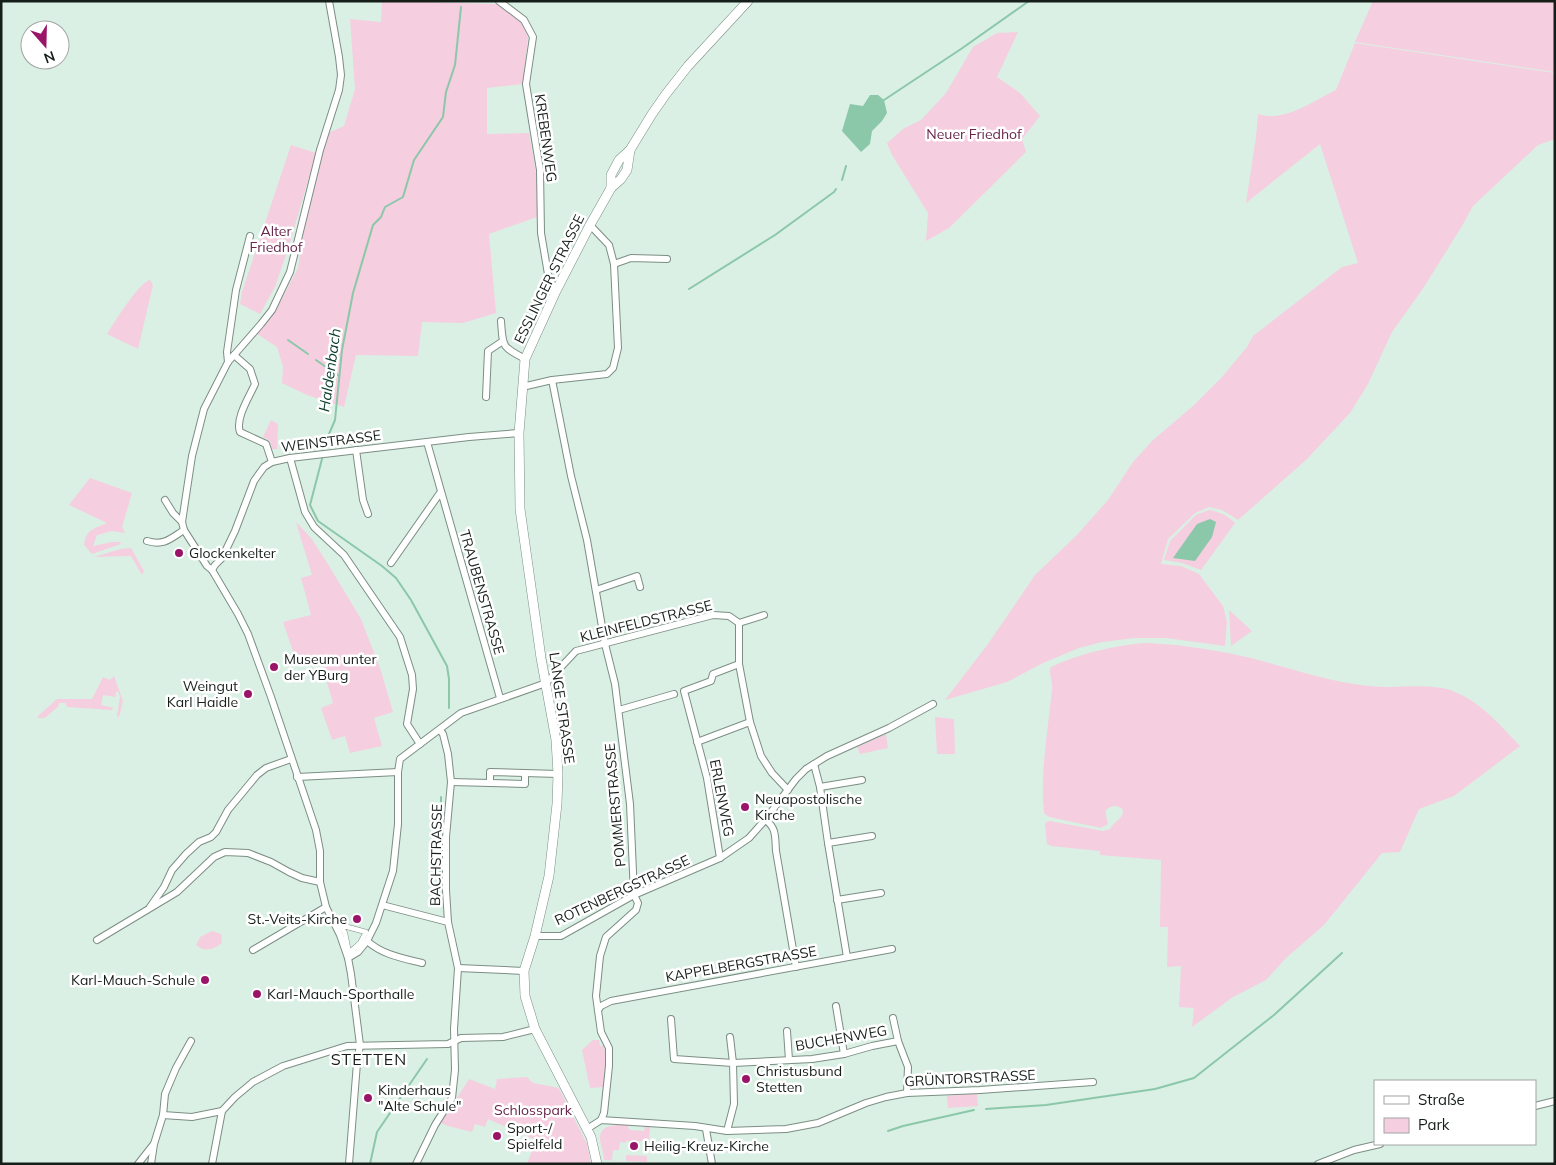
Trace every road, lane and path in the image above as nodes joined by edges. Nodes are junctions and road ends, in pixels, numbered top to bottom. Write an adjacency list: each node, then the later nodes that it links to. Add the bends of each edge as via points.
1 (329, 1): 11 (street, via 341,75 336,101 285,285 272,310)
2 (498, 1): 8 (street, KREBENWEG, via 524,20 533,37 526,84 540,170 541,233 549,280)
3 (748, 1): 4 (main road, ESSLINGER STRASSE, via 688,66 652,114 631,149 619,160 611,175 611,188)
4 (590, 225): 7 (street, via 609,245); 8 (main road, ESSLINGER STRASSE)
5 (250, 236): 13 (street, via 236,290)
6 (667, 259): 7 (street, via 631,258)
7 (614, 264): 14 (street, via 618,348 613,368 607,374)
8 (556, 291): 12 (main road, ESSLINGER STRASSE)
9 (501, 321): 10 (street)
10 (503, 341): 12 (street, via 507,349); 16 (street, via 488,351)
11 (234, 355): 13 (street); 21 (street, via 250,369 255,384 239,418 238,429 266,444)
12 (525, 359): 15 (main road, ESSLINGER STRASSE)
13 (228, 362): 25 (street, via 204,408 192,456)
14 (552, 380): 15 (street); 31 (street, POMMERSTRASSE)
15 (522, 387): 17 (main road, LANGE STRASSE)
16 (486, 397)
17 (519, 433): 18 (street, WEINSTRASSE); 36 (main road, LANGE STRASSE, via 520,509)
18 (427, 442): 19 (street, WEINSTRASSE); 22 (street, TRAUBENSTRASSE)
19 (356, 450): 20 (street, WEINSTRASSE); 24 (street)
20 (290, 458): 21 (street, WEINSTRASSE); 44 (street, via 304,512 314,527 344,555 400,636 414,689 407,724)
21 (272, 462): 29 (street, WEINSTRASSE, via 264,467 254,482 235,531 222,558)
22 (440, 493): 28 (street); 38 (street, TRAUBENSTRASSE)
23 (165, 500): 25 (street)
24 (368, 514)
25 (182, 522): 26 (street)
26 (184, 530): 27 (street, via 165,542); 29 (street)
27 (147, 541)
28 (391, 563)
29 (212, 570): 45 (street, via 248,634)
30 (640, 587): 31 (street, via 637,576)
31 (596, 590): 34 (street, POMMERSTRASSE)
32 (764, 616): 33 (street)
33 (739, 623): 34 (street, KLEINFELDSTRASSE, via 729,616 712,616); 35 (street)
34 (605, 644): 36 (street, KLEINFELDSTRASSE, via 576,651); 40 (street, POMMERSTRASSE)
35 (739, 664): 41 (street); 43 (street, ERLENWEG, via 713,674 711,682 684,691)
36 (546, 683): 38 (street); 49 (main road, LANGE STRASSE)
37 (674, 694): 40 (street)
38 (500, 698): 42 (street, via 461,713)
39 (933, 704): 46 (street, ROTENBERGSTRASSE)
40 (619, 710): 62 (street, POMMERSTRASSE, via 630,804)
41 (750, 722): 43 (street); 55 (street, via 761,756)
42 (440, 730): 44 (street); 52 (street, BACHSTRASSE, via 448,754)
43 (697, 742): 59 (street, ERLENWEG, via 707,778)
44 (420, 744): 47 (street, via 400,759)
45 (291, 759): 50 (street); 66 (street, via 266,768 257,775 228,810 216,832 198,842 172,870)
46 (814, 764): 54 (street); 55 (street, ROTENBERGSTRASSE)
47 (398, 772): 50 (street); 64 (street, via 395,857)
48 (525, 773): 49 (street); 53 (street, via 525,784); 53 (street, via 490,772)
49 (558, 774): 69 (main road, LANGE STRASSE, via 558,804 549,876)
50 (297, 777): 60 (street, via 316,830)
51 (862, 780): 54 (street)
52 (451, 782): 53 (street); 67 (street, BACHSTRASSE, via 446,837)
53 (490, 783)
54 (820, 788): 58 (street)
55 (788, 790): 56 (street, ROTENBERGSTRASSE)
56 (765, 820): 59 (street, ROTENBERGSTRASSE, via 749,838); 77 (street, via 775,833)
57 (872, 836): 58 (street)
58 (828, 843): 63 (street)
59 (720, 858): 62 (street, ROTENBERGSTRASSE)
60 (320, 882): 65 (street); 66 (street, via 302,878 248,853 225,852 214,857 177,892)
61 (881, 893): 63 (street)
62 (634, 896): 69 (street, ROTENBERGSTRASSE, via 561,936); 81 (street, POMMERSTRASSE, via 638,903 636,910 606,938 600,956 596,996)
63 (837, 900): 74 (street)
64 (384, 905): 67 (street); 71 (street)
65 (326, 907): 73 (street); 75 (street)
66 (149, 909): 70 (street)
67 (448, 922): 78 (street, BACHSTRASSE)
68 (340, 926): 68 (street, via 345,933 349,953 366,932)
69 (535, 936): 79 (main road, LANGE STRASSE)
70 (98, 940)
71 (367, 941): 75 (street); 76 (street, via 387,954)
72 (892, 949): 74 (street, KAPPELBERGSTRASSE)
73 (253, 950)
74 (847, 957): 77 (street, KAPPELBERGSTRASSE)
75 (348, 958): 90 (street)
76 (422, 963)
77 (796, 967): 81 (street, KAPPELBERGSTRASSE, via 611,1001)
78 (458, 968): 79 (street); 88 (street, BACHSTRASSE)
79 (524, 971): 84 (main road, LANGE STRASSE, via 525,996)
80 (836, 1006): 91 (street)
81 (598, 1010): 100 (street, POMMERSTRASSE, via 601,1032 609,1048)
82 (893, 1018): 89 (street, BUCHENWEG)
83 (670, 1020): 93 (street, BUCHENWEG, via 674,1059)
84 (535, 1029): 88 (street, via 503,1037); 101 (main road, LANGE STRASSE)
85 (786, 1031): 92 (street, BUCHENWEG)
86 (730, 1037): 93 (street)
87 (191, 1041): 99 (street, via 165,1094)
88 (454, 1041): 90 (street, via 448,1044); 110 (street, BACHSTRASSE, via 452,1098)
89 (898, 1041): 91 (street, BUCHENWEG); 95 (street, BUCHENWEG, via 908,1067)
90 (360, 1045): 98 (street, via 283,1066 253,1082); 109 (street)
91 (844, 1054): 92 (street, BUCHENWEG)
92 (789, 1060): 93 (street, BUCHENWEG)
93 (733, 1063): 103 (street, via 734,1104)
94 (1093, 1082): 95 (street, GRÜNTORSTRASSE)
95 (906, 1092): 103 (street, GRÜNTORSTRASSE, via 866,1103 818,1123 786,1129)
96 (1555, 1101): 97 (street)
97 (1536, 1106)
98 (222, 1111): 99 (street, via 192,1117); 106 (street)
99 (164, 1115): 104 (street)
100 (601, 1120): 101 (street); 102 (street, GRÜNTORSTRASSE)
101 (587, 1129): 111 (main road, LANGE STRASSE)
102 (706, 1129): 103 (street, GRÜNTORSTRASSE); 112 (street)
103 (727, 1131)
104 (154, 1144): 107 (street); 108 (street)
105 (1376, 1145): 113 (street)
106 (213, 1163)
107 (138, 1164)
108 (151, 1164)
109 (349, 1164)
110 (416, 1164)
111 (597, 1164)
112 (712, 1164)
113 (1318, 1164)

